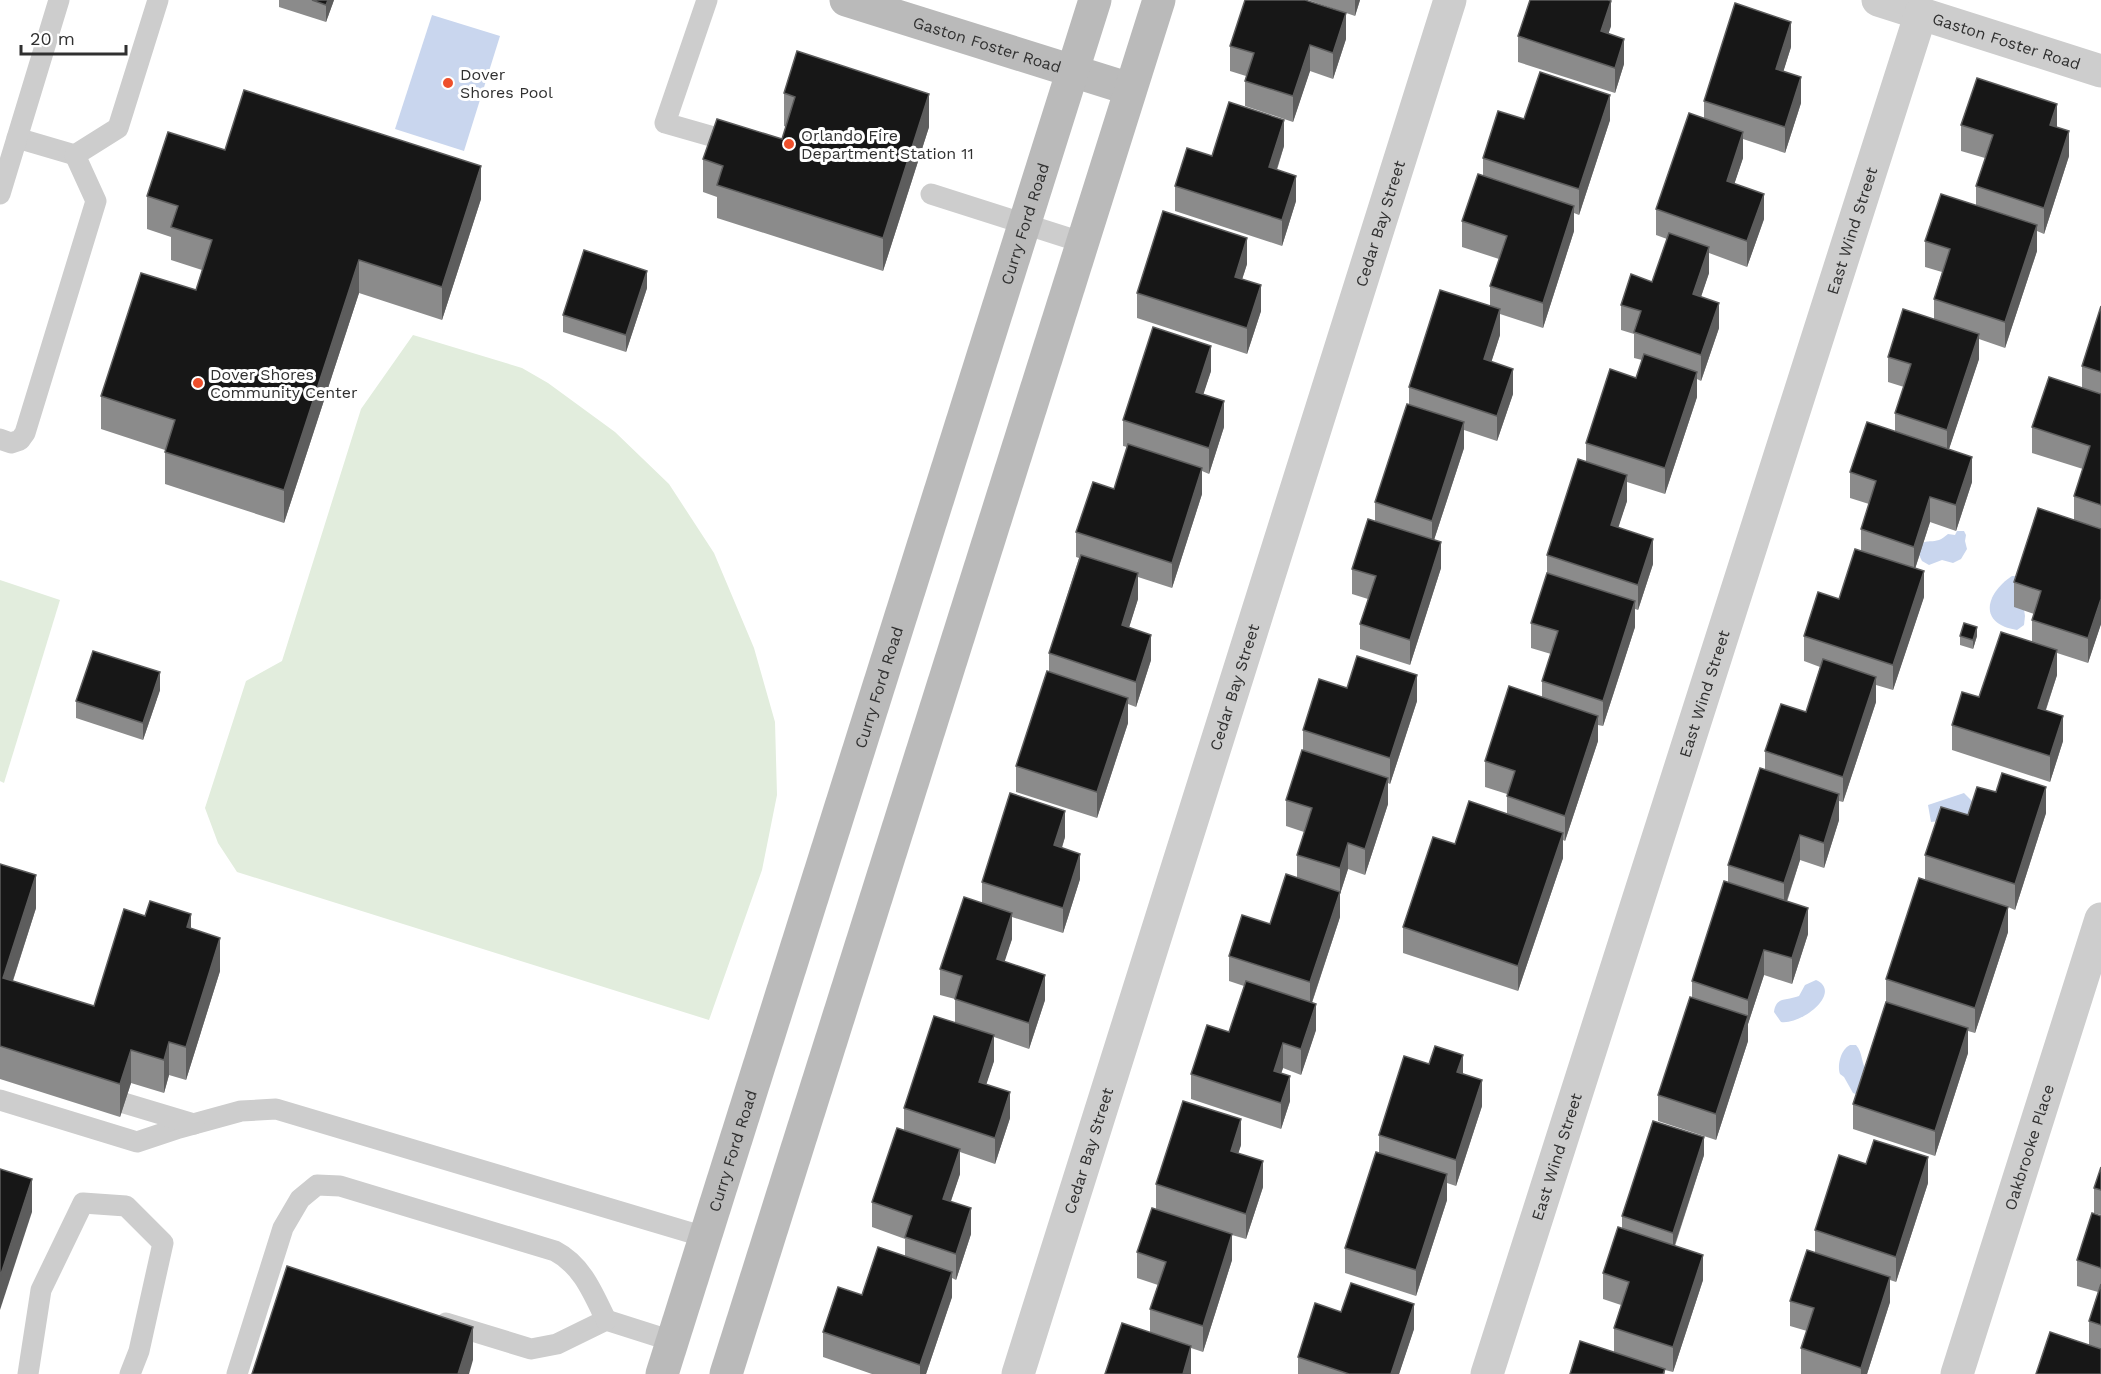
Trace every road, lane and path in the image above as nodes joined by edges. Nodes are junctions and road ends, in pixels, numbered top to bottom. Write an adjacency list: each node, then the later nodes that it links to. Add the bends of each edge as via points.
1 (59, 0): 13 (lane)
2 (158, 0): 15 (lane, via 118,128)
3 (707, 0): 14 (lane, via 664,123)
4 (846, 0): 10 (main road, Gaston Foster Road)
5 (1095, 0): 10 (main road, Curry Ford Road)
6 (1159, 0): 12 (main road)
7 (1450, 0): 36 (street, Cedar Bay Street)
8 (1878, 0): 9 (street, Gaston Foster Road)
9 (1921, 13): 11 (street, Gaston Foster Road); 37 (street, East Wind Street)
10 (1072, 71): 12 (main road, Gaston Foster Road); 18 (main road, Curry Ford Road)
11 (2101, 71)
12 (1130, 89): 19 (main road)
13 (17, 138): 15 (lane); 16 (lane)
14 (728, 141)
15 (75, 155): 20 (lane, via 96,201 25,433 11,443)
16 (0, 194)
17 (932, 194): 18 (lane)
18 (1024, 224): 19 (lane); 25 (main road, Curry Ford Road)
19 (1081, 242): 35 (main road)
20 (0, 439)
21 (2101, 919): 38 (street, Oakbrooke Place)
22 (0, 1100): 24 (lane, via 136,1142)
23 (124, 1103): 24 (lane)
24 (194, 1124): 25 (lane, via 241,1111 276,1109)
25 (705, 1237): 30 (main road, Curry Ford Road)
26 (270, 1269): 27 (lane); 29 (lane, via 283,1228 300,1199 317,1185 340,1186 561,1254 584,1276); 33 (lane)
27 (293, 1276)
28 (429, 1318): 29 (lane, via 531,1349 556,1344)
29 (606, 1320): 30 (lane)
30 (672, 1341): 34 (main road, Curry Ford Road)
31 (27, 1374): 32 (lane, via 41,1290 82,1203 126,1206 163,1244 139,1351)
32 (130, 1374)
33 (237, 1374)
34 (662, 1374)
35 (726, 1374)
36 (1018, 1374)
37 (1487, 1374)
38 (1957, 1374)

